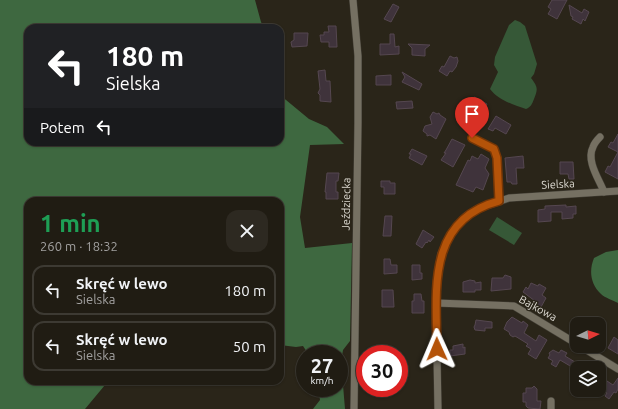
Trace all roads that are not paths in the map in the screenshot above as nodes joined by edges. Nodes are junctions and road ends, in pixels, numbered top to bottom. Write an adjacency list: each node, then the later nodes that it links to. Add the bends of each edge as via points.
1 (353, 0): 12 (street, Jeździecka, via 357,44 358,117)
2 (600, 137): 5 (street, via 592,148 590,157)
3 (472, 138): 6 (street, via 494,149 497,158)
4 (618, 191): 5 (street, Sielska)
5 (604, 192): 6 (street, Sielska, via 509,198)
6 (499, 201): 7 (street, Sielska, via 466,216 452,232 441,254)
7 (436, 303): 8 (street, Bajkowa, via 514,306); 13 (street, Sielska)
8 (570, 340)
9 (592, 353): 10 (street)
10 (618, 369)
11 (551, 401): 14 (street)
12 (354, 409)
13 (438, 409)
14 (551, 409)

